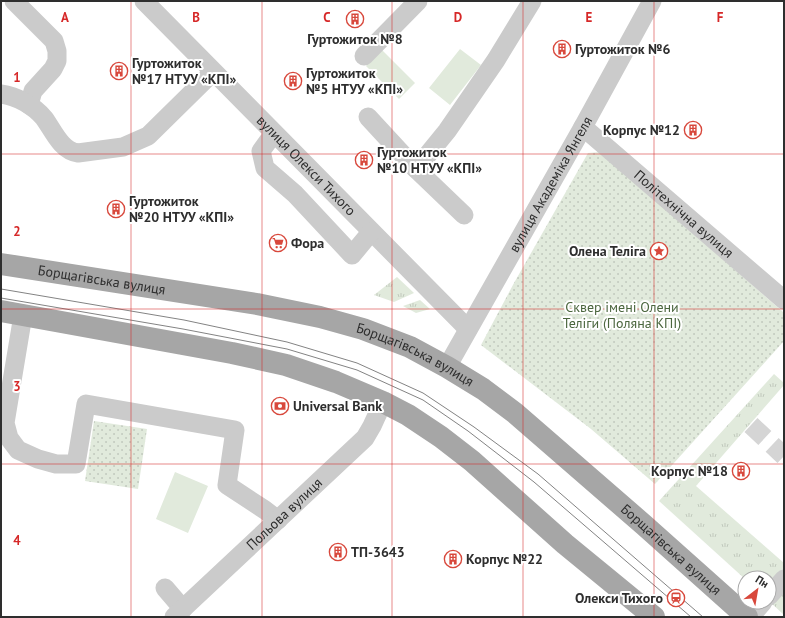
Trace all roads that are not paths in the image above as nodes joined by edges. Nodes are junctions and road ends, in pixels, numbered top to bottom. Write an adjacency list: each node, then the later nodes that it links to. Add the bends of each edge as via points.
1 (14, 1): 9 (street, via 54,41 57,51 57,61 53,69 33,91)
2 (144, 1): 7 (street, вулиця Олекси Тихого)
3 (418, 1): 6 (street)
4 (532, 1): 13 (street, via 496,60 447,131)
5 (652, 1): 11 (street, вулиця Академіка Янгеля)
6 (364, 56)
7 (213, 72): 9 (street, via 148,136 123,147 78,153 71,151 65,147 43,117); 12 (street, вулиця Олекси Тихого)
8 (1, 94): 9 (street)
9 (29, 105)
10 (368, 117): 13 (street)
11 (583, 127): 17 (street, Політехнічна вулиця); 20 (street, вулиця Академіка Янгеля)
12 (274, 133): 15 (street, вулиця Олекси Тихого); 15 (street, via 261,150 266,168 295,194 352,255)
13 (416, 169): 14 (street)
14 (464, 215)
15 (371, 232): 20 (street, вулиця Олекси Тихого)
16 (1, 264): 21 (main road, Борщагівська вулиця, via 257,304 320,317 364,329 410,347)
17 (784, 300)
18 (1, 311): 19 (main road)
19 (23, 315): 22 (main road, via 286,365); 23 (street, via 5,423 9,438 18,450 56,464 76,464 86,404 236,430 227,485)
20 (468, 329): 21 (street, вулиця Академіка Янгеля)
21 (447, 368): 29 (main road, Борщагівська вулиця, via 483,389 515,413)
22 (383, 402): 23 (street, Польова вулиця, via 365,438); 28 (main road, via 408,415 472,461 565,544)
23 (278, 520): 27 (street, Польова вулиця)
24 (784, 579): 25 (street)
25 (777, 587)
26 (165, 588): 27 (street)
27 (179, 613)
28 (654, 617)
29 (749, 617)

